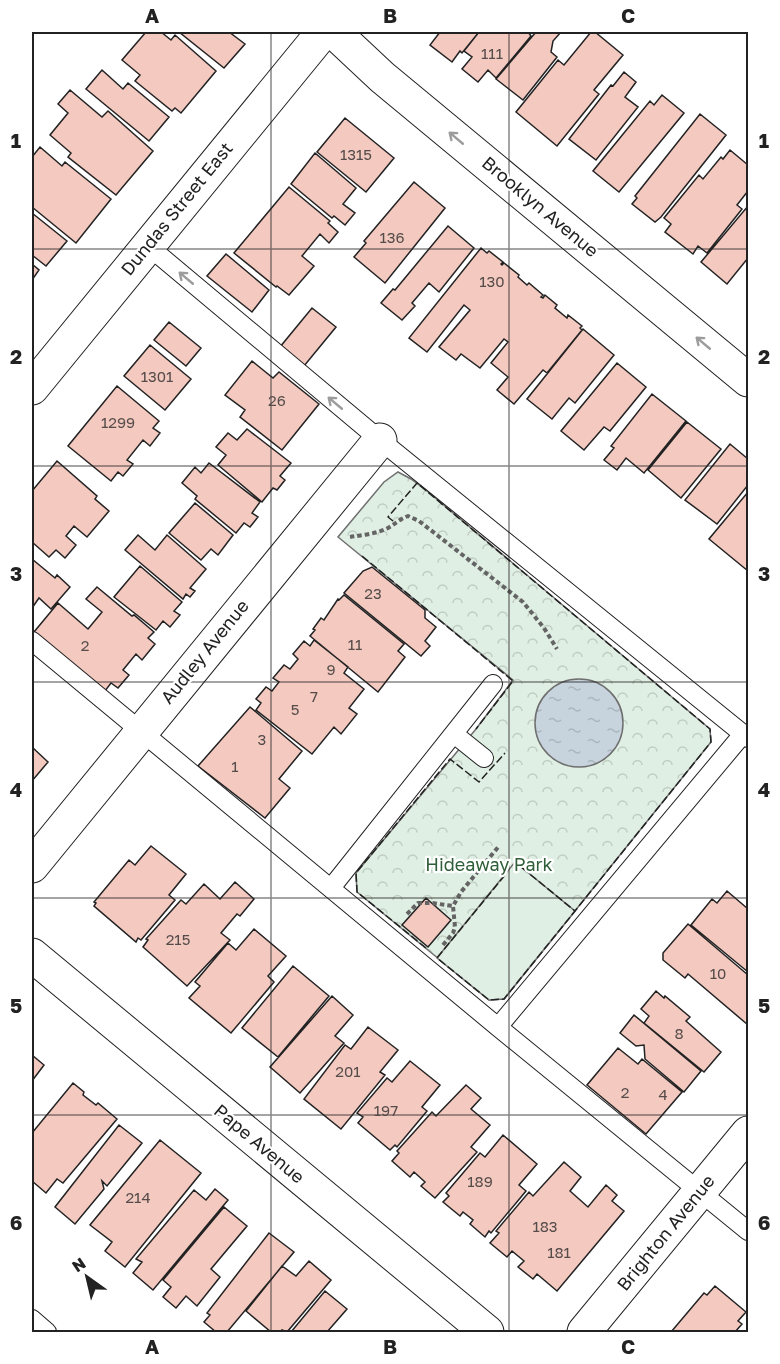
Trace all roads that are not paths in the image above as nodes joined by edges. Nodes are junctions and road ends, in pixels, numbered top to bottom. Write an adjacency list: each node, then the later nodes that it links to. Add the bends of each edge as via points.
1 (323, 32): 3 (street, Dundas Street East)
2 (334, 32): 4 (street, Brooklyn Avenue, one-way to 2, via 382,77)
3 (147, 245): 5 (street, Dundas Street East); 6 (lane, one-way to 3)
4 (748, 380)
5 (32, 388)
6 (380, 440): 9 (street, Audley Avenue); 11 (lane)
7 (32, 641): 9 (lane)
8 (493, 684): 10 (lane)
9 (141, 731): 13 (street, Audley Avenue); 14 (lane)
10 (454, 734): 12 (lane); 14 (lane)
11 (746, 736): 16 (lane)
12 (484, 758)
13 (32, 866)
14 (331, 888): 16 (lane)
15 (32, 955): 22 (street, Pape Avenue)
16 (498, 1028): 18 (lane)
17 (748, 1133): 18 (street, Brighton Avenue)
18 (700, 1192): 19 (lane); 23 (street, Brighton Avenue)
19 (748, 1231)
20 (32, 1319): 21 (lane)
21 (47, 1332)
22 (487, 1332)
23 (584, 1332)

